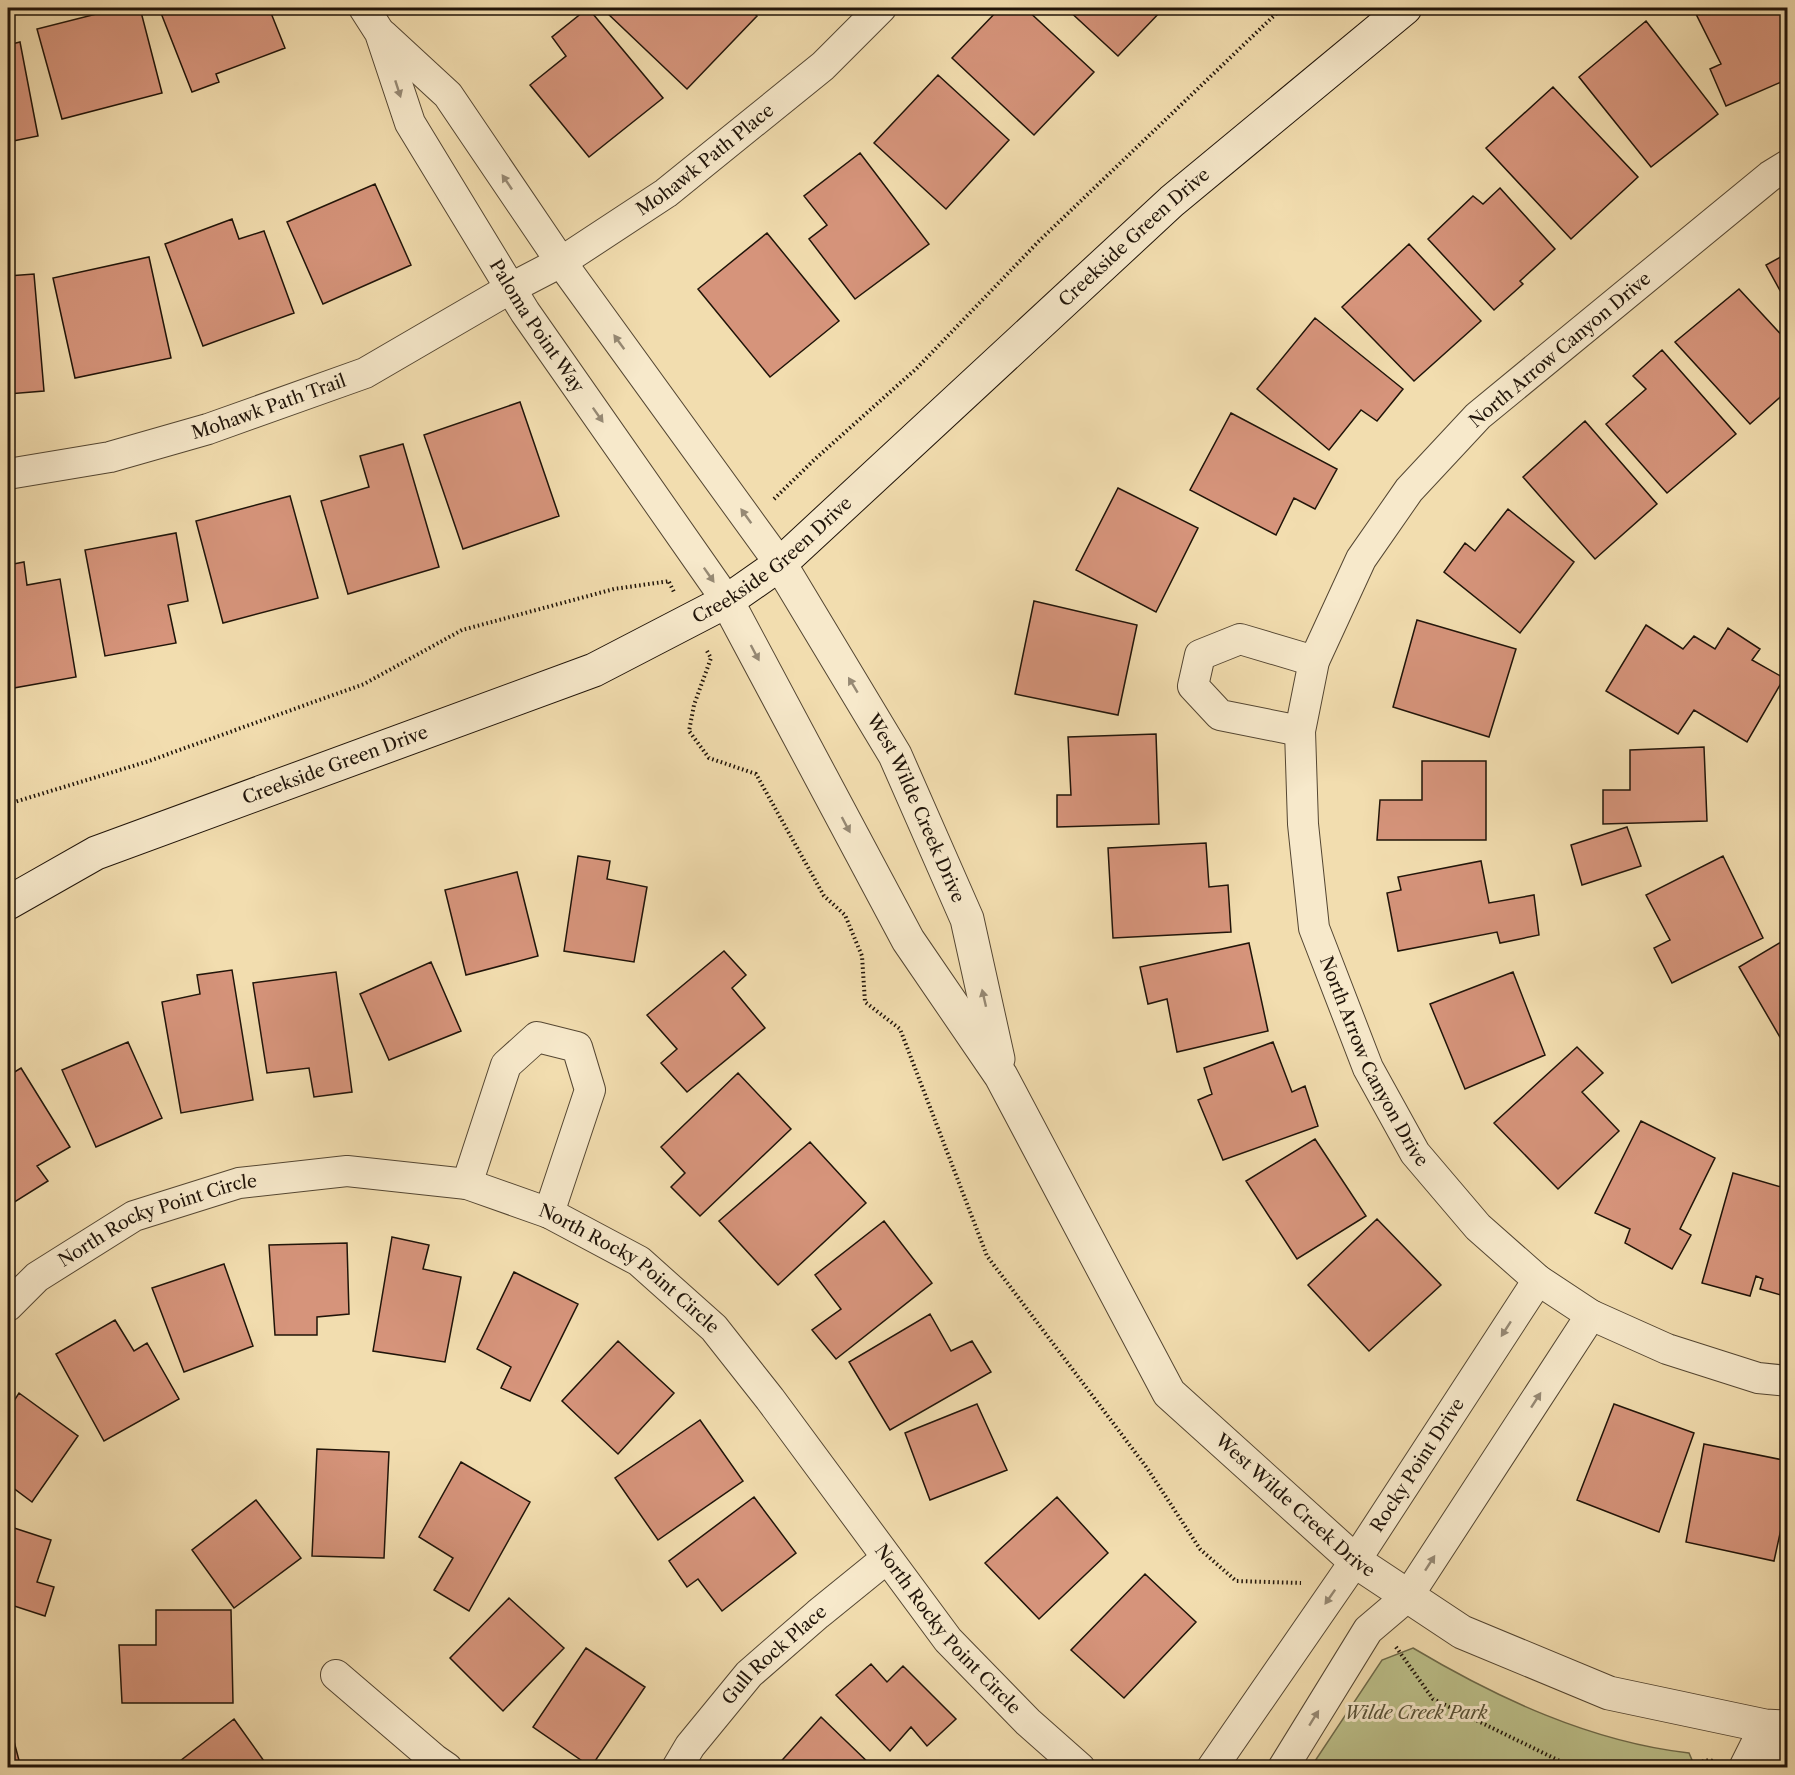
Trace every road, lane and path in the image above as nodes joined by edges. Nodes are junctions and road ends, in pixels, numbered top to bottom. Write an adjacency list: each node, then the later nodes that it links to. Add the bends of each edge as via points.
1 (364, 8): 4 (street, Paloma Point Way)
2 (881, 8): 6 (street, Mohawk Path Place, via 823,66 666,194)
3 (1405, 8): 9 (street, Creekside Green Drive, via 1172,201)
4 (380, 33): 6 (street, Paloma Point Way, one-way to 4, via 448,95); 7 (street, Paloma Point Way, one-way to 7, via 410,123)
5 (1788, 165): 11 (street, North Arrow Canyon Drive, via 1478,416 1409,490 1361,559)
6 (561, 262): 7 (street, Mohawk Path Place); 9 (street, Paloma Point Way, one-way to 6)
7 (511, 288): 8 (street, Mohawk Path Trail, via 365,373 208,429 110,457); 10 (street, Paloma Point Way, one-way to 10)
8 (8, 474)
9 (780, 564): 10 (street, Creekside Green Drive); 14 (street, West Wilde Creek Drive, one-way to 9, via 967,919 895,755)
10 (727, 601): 13 (street, Creekside Green Drive, via 594,670 96,853); 14 (street, West Wilde Creek Drive, one-way to 14, via 908,940)
11 (1314, 661): 12 (street, North Arrow Canyon Drive); 12 (street, via 1240,639 1200,656 1193,686 1220,715)
12 (1300, 731): 17 (street, North Arrow Canyon Drive, via 1303,824 1314,928 1368,1068 1415,1154 1478,1227)
13 (8, 903)
14 (1001, 1076): 22 (street, West Wilde Creek Drive, via 1169,1393)
15 (467, 1184): 16 (street, North Rocky Point Circle); 16 (street, via 506,1065 537,1037 577,1047 590,1089); 18 (street, North Rocky Point Circle, via 346,1171 239,1183 134,1216 37,1277)
16 (549, 1214): 21 (street, North Rocky Point Circle, via 639,1261 714,1328)
17 (1538, 1280): 19 (street, North Arrow Canyon Drive); 22 (street, Rocky Point Drive, one-way to 22)
18 (8, 1306)
19 (1592, 1315): 20 (street, North Arrow Canyon Drive, via 1667,1349 1758,1378); 23 (street, one-way to 19)
20 (1788, 1381)
21 (887, 1558): 27 (street, Gull Rock Place, via 749,1674); 28 (street, North Rocky Point Circle, via 948,1640 1028,1722)
22 (1355, 1561): 23 (street, West Wilde Creek Drive); 29 (street, Rocky Point Drive, one-way to 29)
23 (1408, 1596): 25 (street, West Wilde Creek Drive, via 1462,1632 1609,1693); 30 (street, one-way to 23, via 1368,1630)
24 (336, 1676): 26 (street)
25 (1776, 1727): 31 (street); 32 (street)
26 (447, 1767)
27 (677, 1767)
28 (1080, 1767)
29 (1212, 1767)
30 (1283, 1767)
31 (1744, 1767)
32 (1773, 1767)

